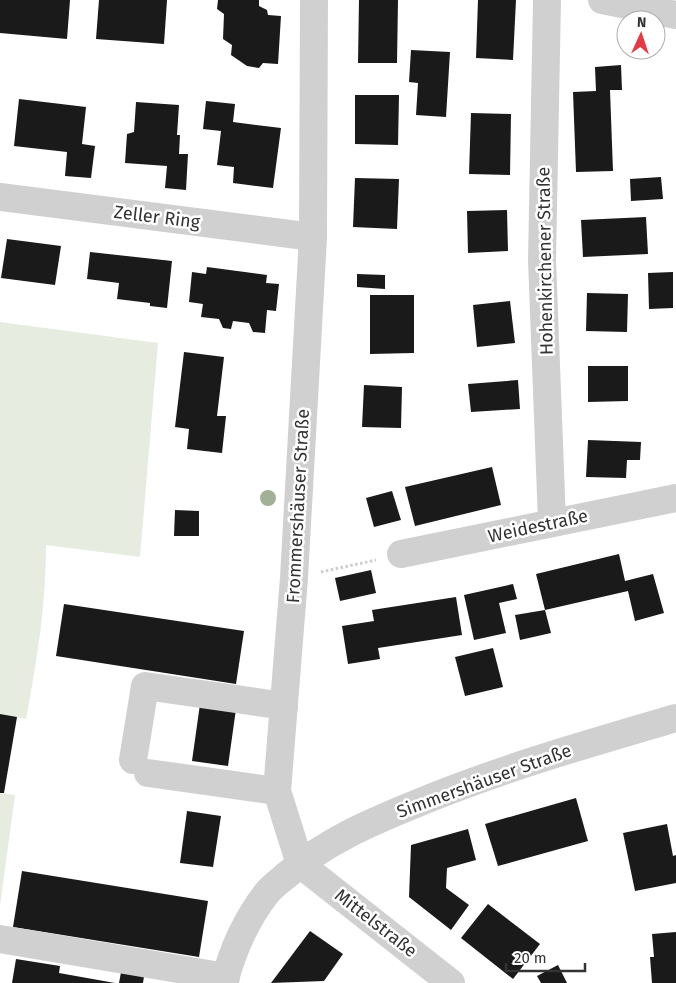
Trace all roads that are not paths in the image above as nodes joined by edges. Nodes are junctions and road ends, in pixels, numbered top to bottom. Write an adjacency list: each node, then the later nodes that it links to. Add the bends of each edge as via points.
1 (314, 0): 6 (street, Frommershäuser Straße)
2 (547, 0): 8 (street, Hohenkirchener Straße, via 542,260)
3 (602, 0): 4 (street)
4 (676, 15)
5 (0, 197): 6 (street, Zeller Ring)
6 (313, 237): 10 (street, Frommershäuser Straße)
7 (676, 498): 8 (street, Weidestraße)
8 (552, 522): 9 (street, Weidestraße)
9 (401, 554)
10 (284, 706): 12 (street, Frommershäuser Straße); 12 (street, via 144,686 140,766)
11 (676, 718): 13 (street, Simmershäuser Straße, via 456,787 334,840)
12 (277, 791): 13 (street, Frommershäuser Straße)
13 (300, 864): 16 (street, via 266,893 243,931); 17 (street, Mittelstraße)
14 (0, 939): 15 (street)
15 (155, 974): 16 (street)
16 (225, 980)
17 (451, 983)

